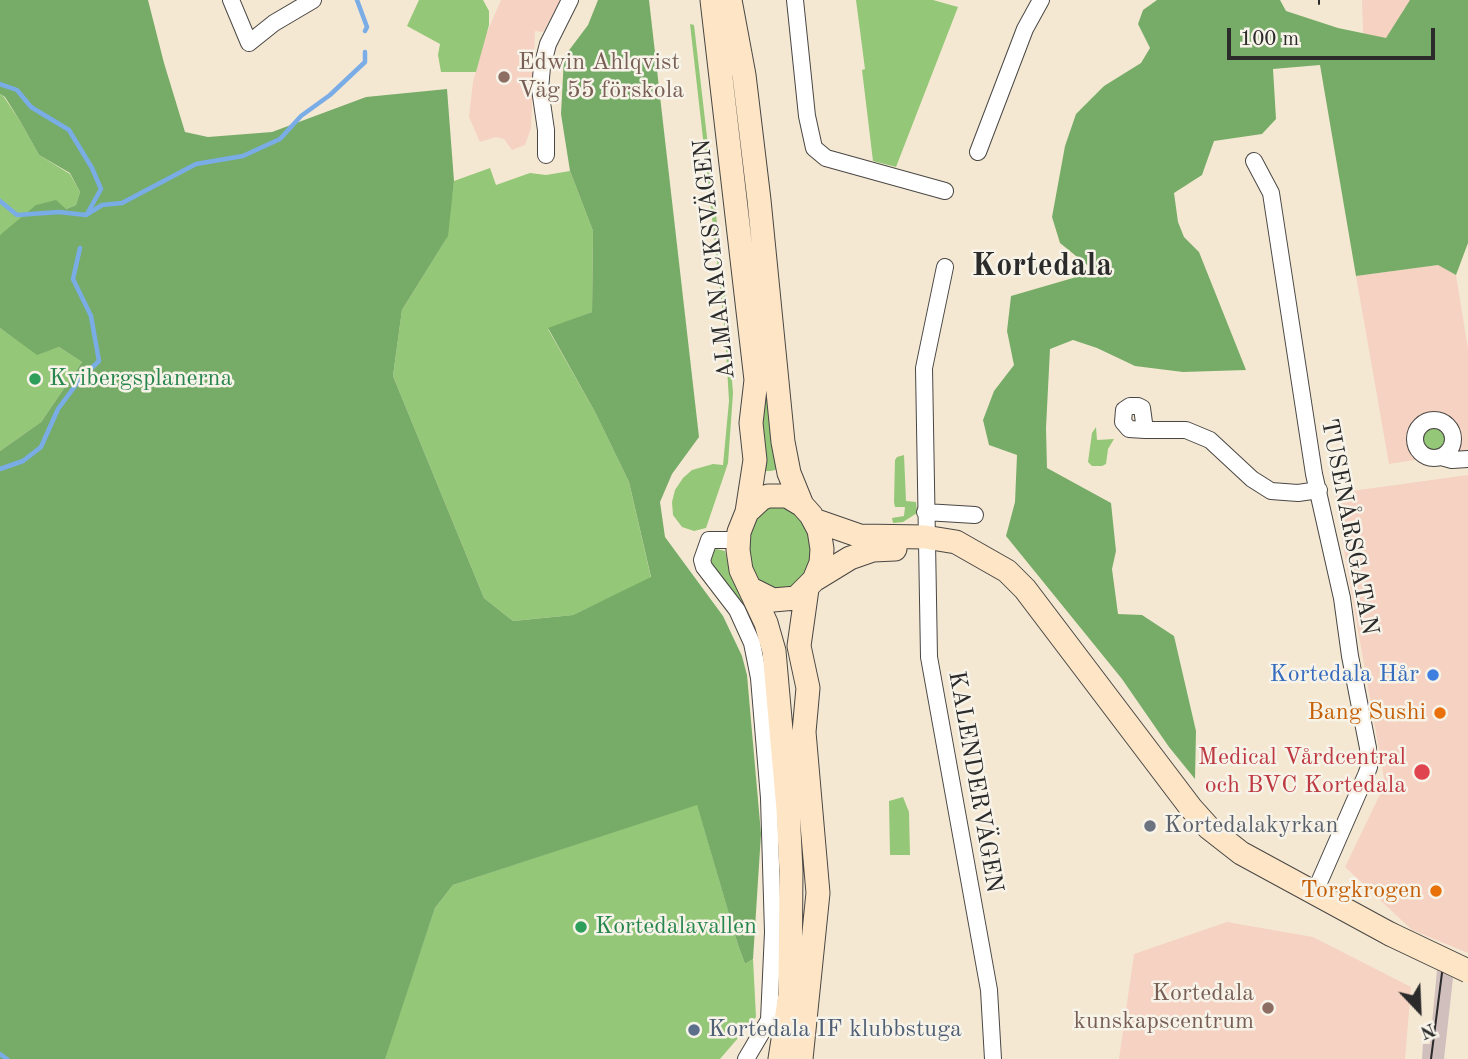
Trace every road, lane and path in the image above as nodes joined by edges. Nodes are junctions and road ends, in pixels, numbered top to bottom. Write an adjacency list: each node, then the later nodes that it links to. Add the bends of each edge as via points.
1 (231, 0): 2 (street, via 249,43)
2 (313, 0)
3 (570, 0): 9 (street, via 542,67)
4 (712, 0): 17 (main road, ALMANACKSVÄGEN, via 756,380 751,423 755,460)
5 (730, 0): 18 (main road, ALMANACKSVÄGEN, via 744,75 783,442 789,473)
6 (795, 0): 11 (street, via 814,148 826,158)
7 (1041, 0): 8 (street, via 1025,29)
8 (978, 152)
9 (546, 155)
10 (1254, 161): 16 (street, TUSENÅRSGATAN, via 1271,193)
11 (945, 191)
12 (945, 267): 19 (street, KALENDERVÄGEN, via 924,368)
13 (1145, 430): 16 (street, via 1199,435 1272,491)
14 (1441, 457): 15 (street)
15 (1468, 459)
16 (1319, 490): 25 (street, TUSENÅRSGATAN, via 1369,758 1366,775)
17 (747, 512): 18 (main road, via 761,499 775,495 787,496); 21 (main road, ALMANACKSVÄGEN)
18 (808, 512): 22 (main road, via 860,536); 23 (main road, ALMANACKSVÄGEN, via 819,530 822,549)
19 (925, 512): 20 (street); 22 (street, KALENDERVÄGEN)
20 (975, 515)
21 (737, 540): 24 (main road, ALMANACKSVÄGEN, via 741,570); 27 (street, via 709,540 702,560 737,610 752,643 759,678 773,932 769,1020)
22 (926, 544): 23 (main road, via 873,550 836,565); 25 (main road, via 985,559 1007,571 1209,828 1241,853); 30 (street, KALENDERVÄGEN, via 929,657 989,990)
23 (811, 585): 24 (main road, via 796,598 782,601); 29 (main road, ALMANACKSVÄGEN, via 799,646 808,688 804,732 818,893)
24 (751, 589): 28 (main road, ALMANACKSVÄGEN, via 774,651 788,810 790,995)
25 (1314, 894): 26 (main road, bridge)
26 (1468, 971)
27 (746, 1059)
28 (780, 1059)
29 (801, 1059)
30 (992, 1059)

